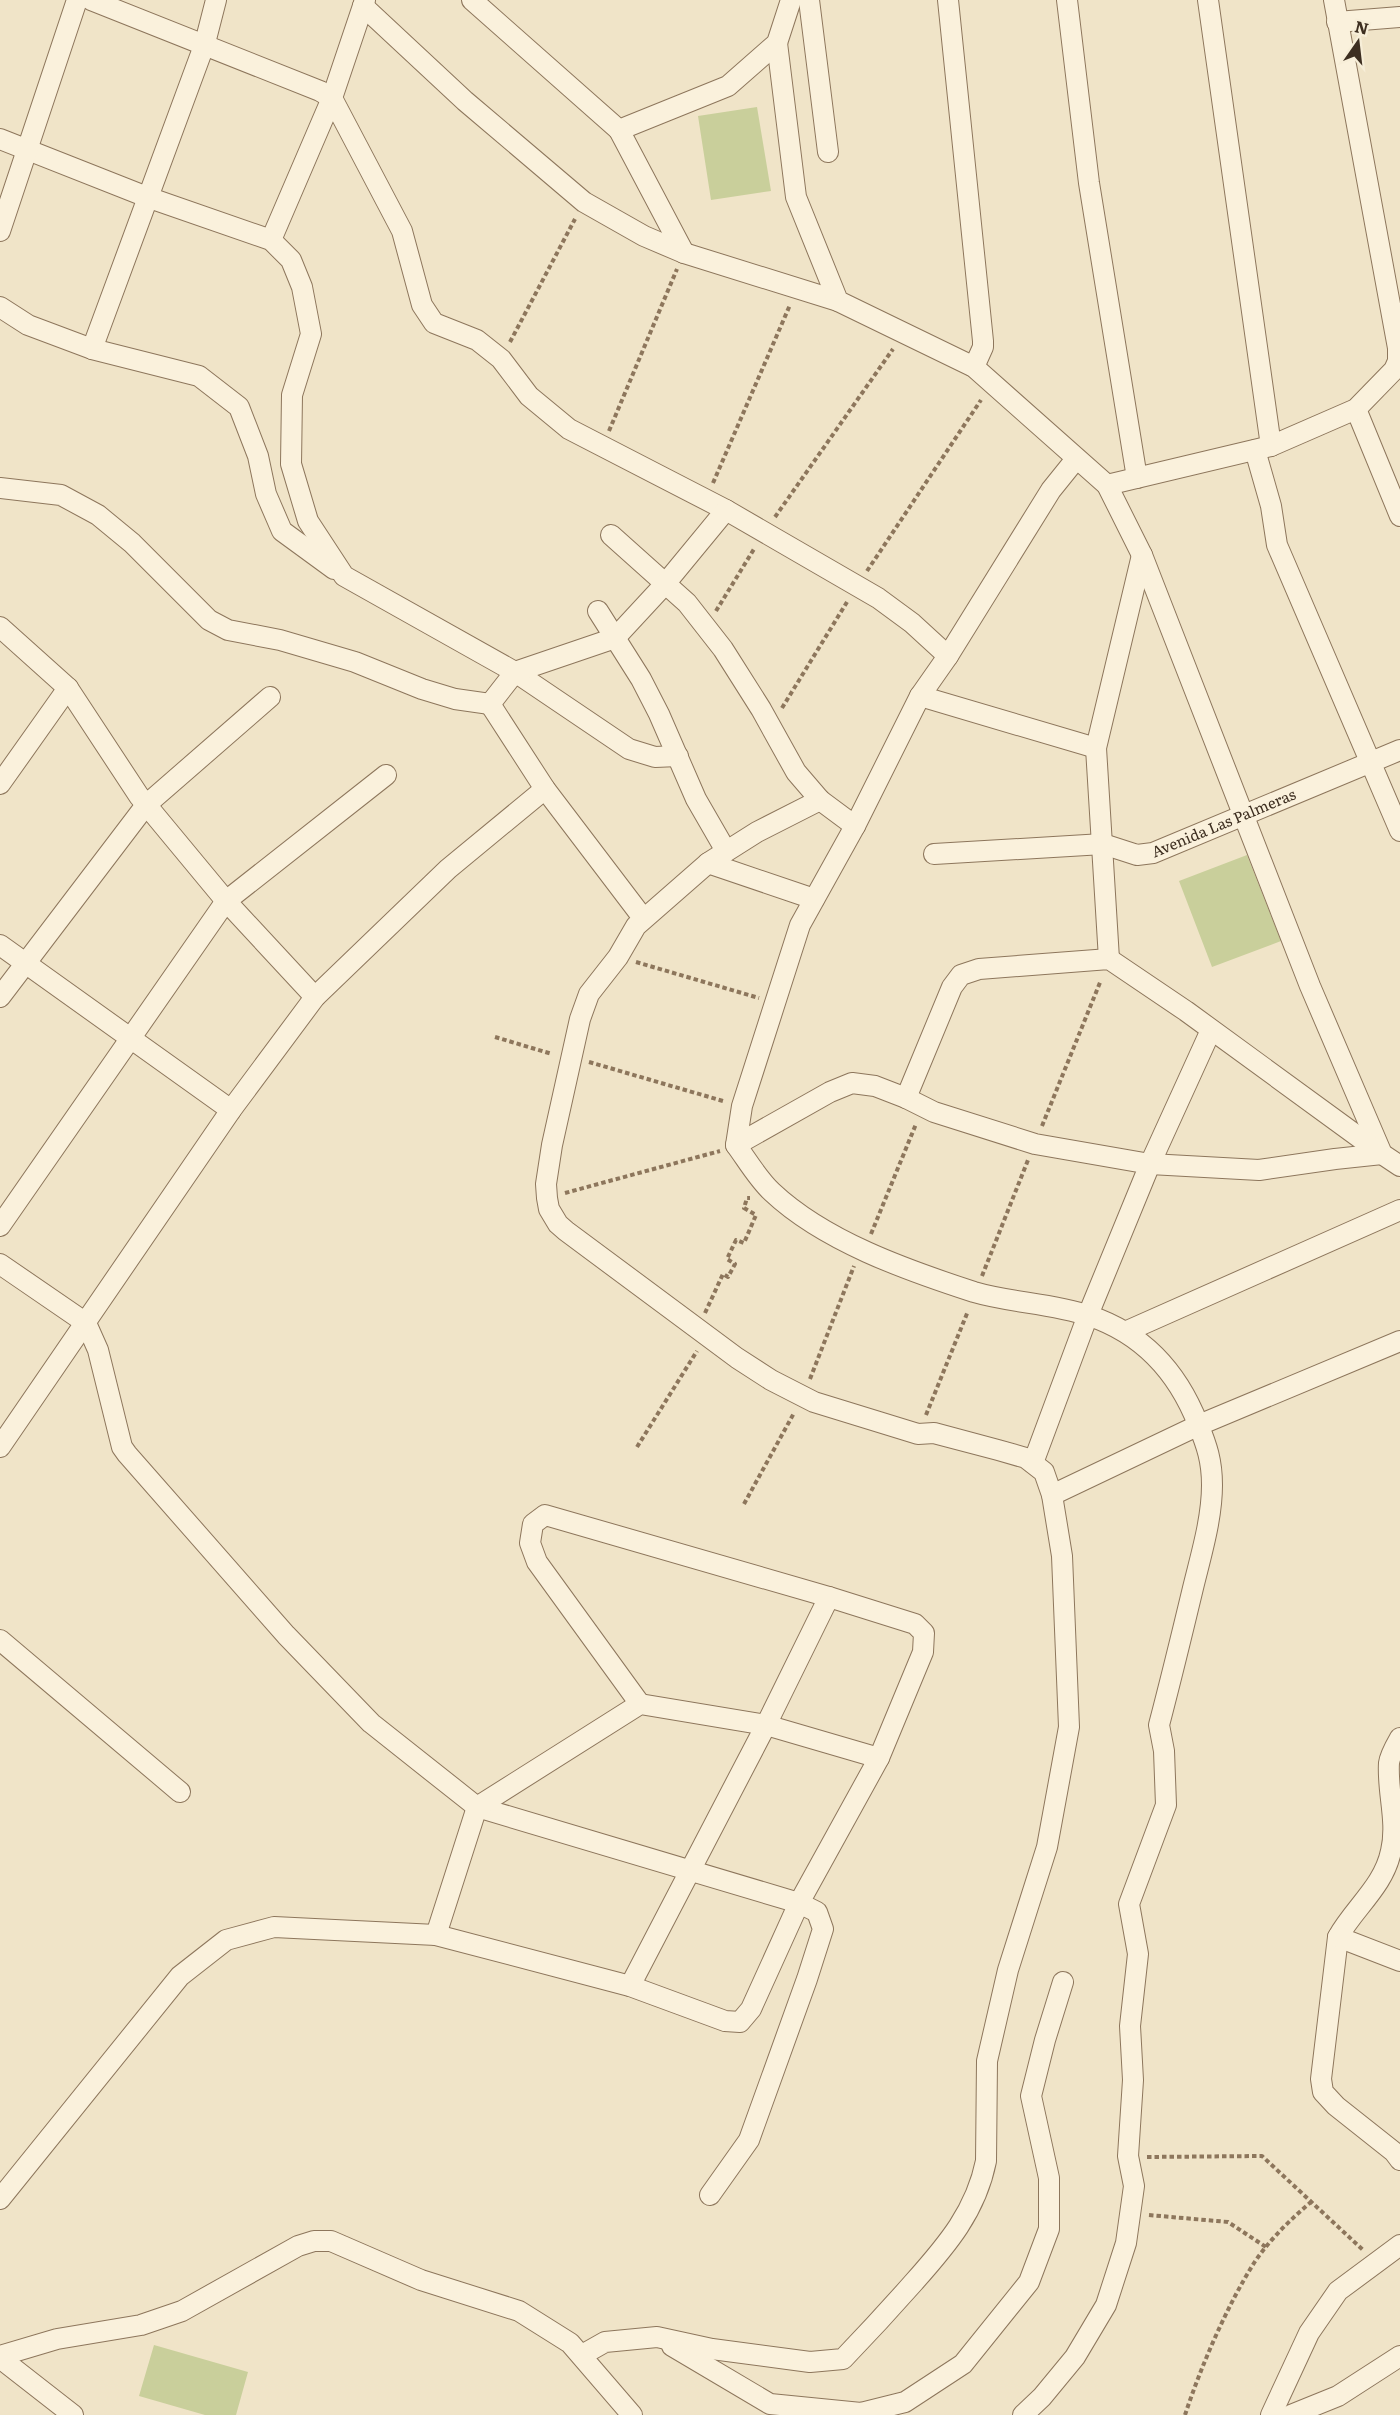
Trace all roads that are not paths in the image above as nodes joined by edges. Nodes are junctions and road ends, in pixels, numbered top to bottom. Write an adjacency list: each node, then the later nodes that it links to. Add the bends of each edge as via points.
1 (77, 0): 19 (street)
2 (91, 0): 14 (street)
3 (216, 0): 14 (street)
4 (472, 0): 17 (street)
5 (791, 0): 15 (street)
6 (809, 0): 20 (street)
7 (948, 0): 28 (street, via 983,340)
8 (1067, 0): 32 (street, via 1089,183)
9 (1208, 0): 30 (street)
10 (1334, 0): 13 (street)
11 (364, 3): 16 (street); 24 (street, via 465,102 584,202 644,236)
12 (1400, 17): 13 (street)
13 (1337, 22): 29 (street, via 1398,348 1394,370)
14 (205, 43): 16 (street); 21 (street)
15 (777, 43): 17 (street, via 728,86); 25 (street, via 796,197)
16 (332, 98): 23 (street); 35 (street, via 402,231 422,305 434,323 477,340 501,359 529,396 569,429)
17 (619, 130): 24 (street)
18 (0, 139): 19 (street)
19 (28, 151): 21 (street); 22 (street)
20 (828, 152)
21 (147, 197): 23 (street); 27 (street)
22 (0, 231)
23 (271, 240): 39 (street, via 291,260 302,287 311,334 292,395 291,464 308,521)
24 (684, 253): 25 (street)
25 (838, 301): 28 (street)
26 (0, 307): 27 (street, via 28,325)
27 (92, 349): 39 (street, via 199,376 239,407 258,456 266,495 282,531)
28 (974, 367): 31 (street)
29 (1356, 409): 30 (street); 36 (street)
30 (1263, 448): 32 (street); 53 (street, via 1277,545)
31 (1076, 459): 33 (street); 44 (street, via 1051,490)
32 (1137, 478): 33 (street)
33 (1107, 485): 38 (street)
34 (0, 488): 49 (street, via 61,495 98,515 132,543 209,620 228,630 280,640 355,662 455,699)
35 (726, 510): 40 (street); 44 (street, via 878,598)
36 (1400, 516)
37 (611, 535): 40 (street)
38 (1142, 555): 50 (street); 59 (street)
39 (344, 576): 45 (street)
40 (665, 584): 43 (street); 57 (street, via 687,603 723,649 796,772)
41 (598, 611): 43 (street)
42 (0, 627): 46 (street)
43 (615, 638): 45 (street); 52 (street, via 641,679)
44 (948, 656): 47 (street)
45 (515, 672): 49 (street); 52 (street, via 629,749 655,757)
46 (68, 688): 55 (street); 58 (street)
47 (920, 696): 50 (street); 60 (street)
48 (270, 697): 58 (street)
49 (490, 704): 56 (street)
50 (1096, 748): 62 (street)
51 (1400, 750): 53 (street, Avenida Las Palmeras)
52 (678, 756): 63 (street, via 696,799)
53 (1369, 763): 59 (street, Avenida Las Palmeras); 61 (street)
54 (386, 775): 67 (street)
55 (0, 784)
56 (545, 789): 68 (street); 73 (street, via 448,870)
57 (820, 800): 60 (street); 63 (street)
58 (146, 805): 67 (street); 71 (street)
59 (1244, 816): 62 (street, Avenida Las Palmeras, via 1154,853 1137,855); 79 (street, via 1310,986)
60 (855, 826): 66 (street)
61 (1400, 831)
62 (1103, 844): 64 (street, Avenida Las Palmeras); 70 (street)
63 (726, 851): 65 (street)
64 (934, 854)
65 (708, 862): 66 (street); 68 (street)
66 (814, 899): 78 (street, via 800,925)
67 (226, 901): 73 (street); 75 (street)
68 (643, 918): 91 (street, via 584,1004 546,1184 549,1209 558,1224 737,1358 814,1402 918,1434 934,1433)
69 (0, 945): 71 (street)
70 (1109, 959): 74 (street); 76 (street, via 979,969 961,975 952,987)
71 (24, 963): 72 (street); 75 (street)
72 (0, 997)
73 (315, 997): 77 (street)
74 (1211, 1030): 79 (street); 80 (street)
75 (131, 1038): 77 (street); 83 (street)
76 (906, 1098): 78 (street, via 875,1086 852,1083); 80 (street, via 934,1112 1035,1144)
77 (231, 1110): 86 (street)
78 (728, 1148): 85 (street, via 771,1191 814,1223 865,1250 975,1292)
79 (1382, 1154): 80 (street, via 1259,1170); 81 (street)
80 (1150, 1164): 85 (street)
81 (1400, 1166)
82 (1400, 1209): 87 (street)
83 (0, 1226)
84 (0, 1264): 86 (street)
85 (1088, 1315): 87 (street); 91 (street)
86 (86, 1323): 90 (street); 101 (street, via 98,1350 122,1446 128,1454 286,1635 371,1723)
87 (1125, 1332): 89 (street, via 1168,1369 1189,1401)
88 (1400, 1341): 89 (street)
89 (1198, 1425): 92 (street); 119 (street, via 1210,1456 1212,1488 1206,1532 1160,1725 1166,1805 1129,1904 1138,1954 1130,2026 1133,2080 1128,2156 1134,2186 1126,2243 1106,2305 1075,2358)
90 (0, 1447)
91 (1034, 1463): 92 (street, via 1044,1472)
92 (1052, 1495): 113 (street, via 1062,1556 1069,1727 1047,1847 1008,1970 987,2061 986,2161 980,2188 944,2249 843,2359 810,2362)
93 (829, 1597): 95 (street, via 545,1515 533,1524 530,1543 537,1562); 96 (street); 98 (street, via 915,1624 924,1633 923,1652)
94 (0, 1640): 100 (street)
95 (640, 1704): 96 (street); 101 (street)
96 (766, 1725): 98 (street); 102 (street)
97 (1400, 1738): 99 (street, via 1389,1761)
98 (879, 1758): 103 (street)
99 (1395, 1791): 105 (street, via 1391,1851 1382,1875)
100 (180, 1792)
101 (477, 1807): 102 (street); 104 (street)
102 (691, 1870): 103 (street); 108 (street)
103 (799, 1903): 108 (street, via 752,2009 740,2022 725,2021); 110 (street, via 817,1912 823,1929 749,2140)
104 (436, 1935): 108 (street); 111 (street, via 274,1927 226,1940 180,1976)
105 (1338, 1937): 106 (street); 109 (street, via 1321,2079 1323,2092)
106 (1400, 1961)
107 (1063, 1982): 113 (street, via 1031,2096 1049,2178 1049,2229 1029,2282 963,2364 905,2402 861,2413 770,2404)
108 (630, 1986)
109 (1398, 2154)
110 (710, 2195)
111 (0, 2199)
112 (1400, 2245): 120 (street, via 1338,2291 1309,2333)
113 (657, 2337): 114 (street, via 605,2342)
114 (582, 2355): 116 (street, via 519,2311 421,2280 331,2241 314,2241 267,2262 182,2311 141,2325 57,2339); 118 (street)
115 (1400, 2356): 121 (street, via 1338,2396)
116 (0, 2357): 117 (street)
117 (74, 2415)
118 (632, 2415)
119 (1023, 2415)
120 (1271, 2415)
121 (1291, 2415)

